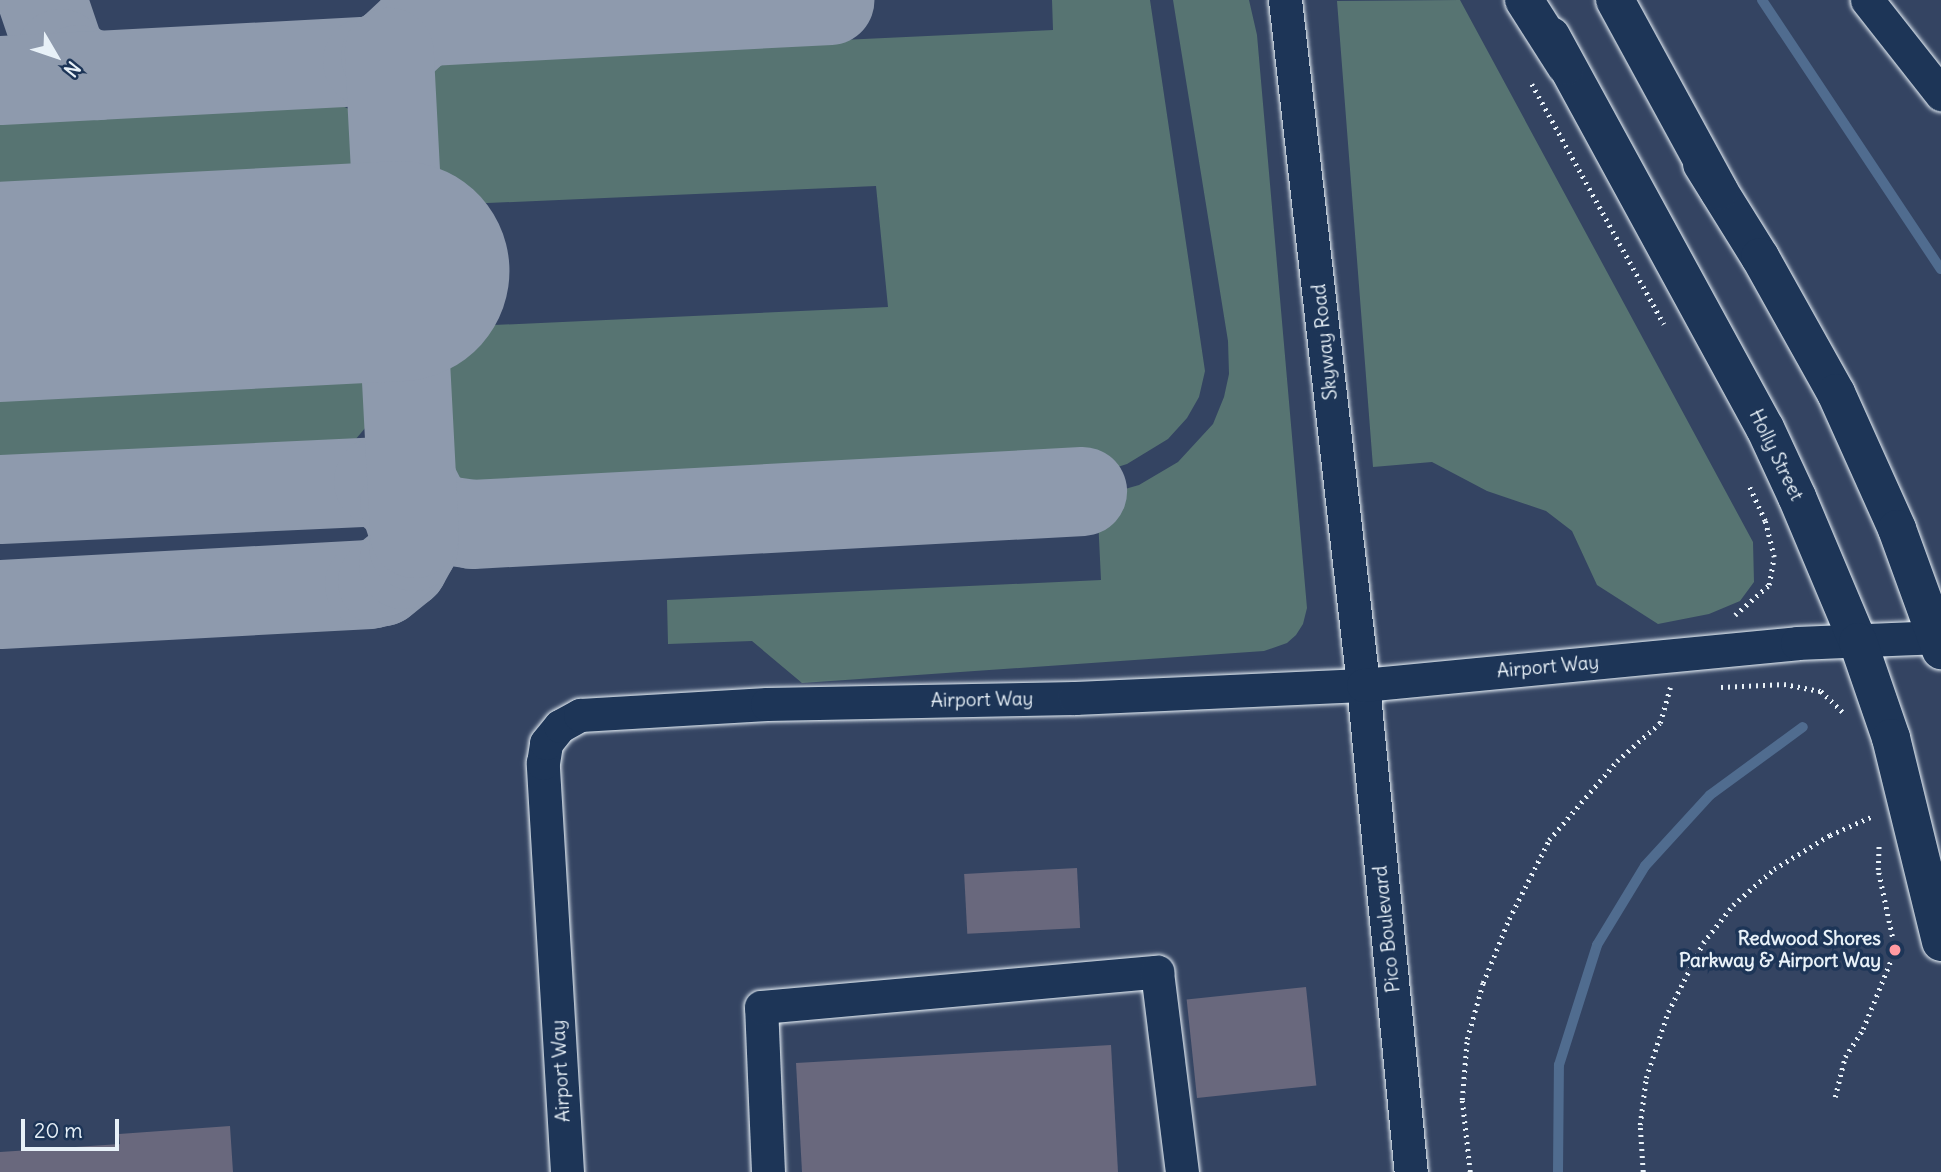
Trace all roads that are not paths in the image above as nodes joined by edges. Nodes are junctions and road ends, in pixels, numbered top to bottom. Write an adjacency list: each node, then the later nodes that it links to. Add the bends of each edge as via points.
1 (1286, 0): 12 (street, Skyway Road)
2 (1524, 0): 7 (main road)
3 (1532, 0): 7 (main road, Holly Street)
4 (1597, 0): 9 (main road)
5 (1615, 0): 9 (main road)
6 (1867, 0): 8 (street)
7 (1566, 66): 10 (main road, Holly Street, via 1765,428)
8 (1941, 94)
9 (1719, 191): 11 (main road, via 1836,393)
10 (1858, 642): 11 (street, Airport Way); 12 (street, Airport Way, via 1797,643); 13 (main road, Holly Street, via 1891,738)
11 (1940, 642)
12 (1363, 685): 14 (street, Airport Way, via 611,710 580,715 560,726 546,743 542,763); 17 (street, Pico Boulevard)
13 (1941, 942)
14 (567, 1172)
15 (768, 1172): 16 (street, via 761,1007 1157,972)
16 (1182, 1172)
17 (1411, 1172)

